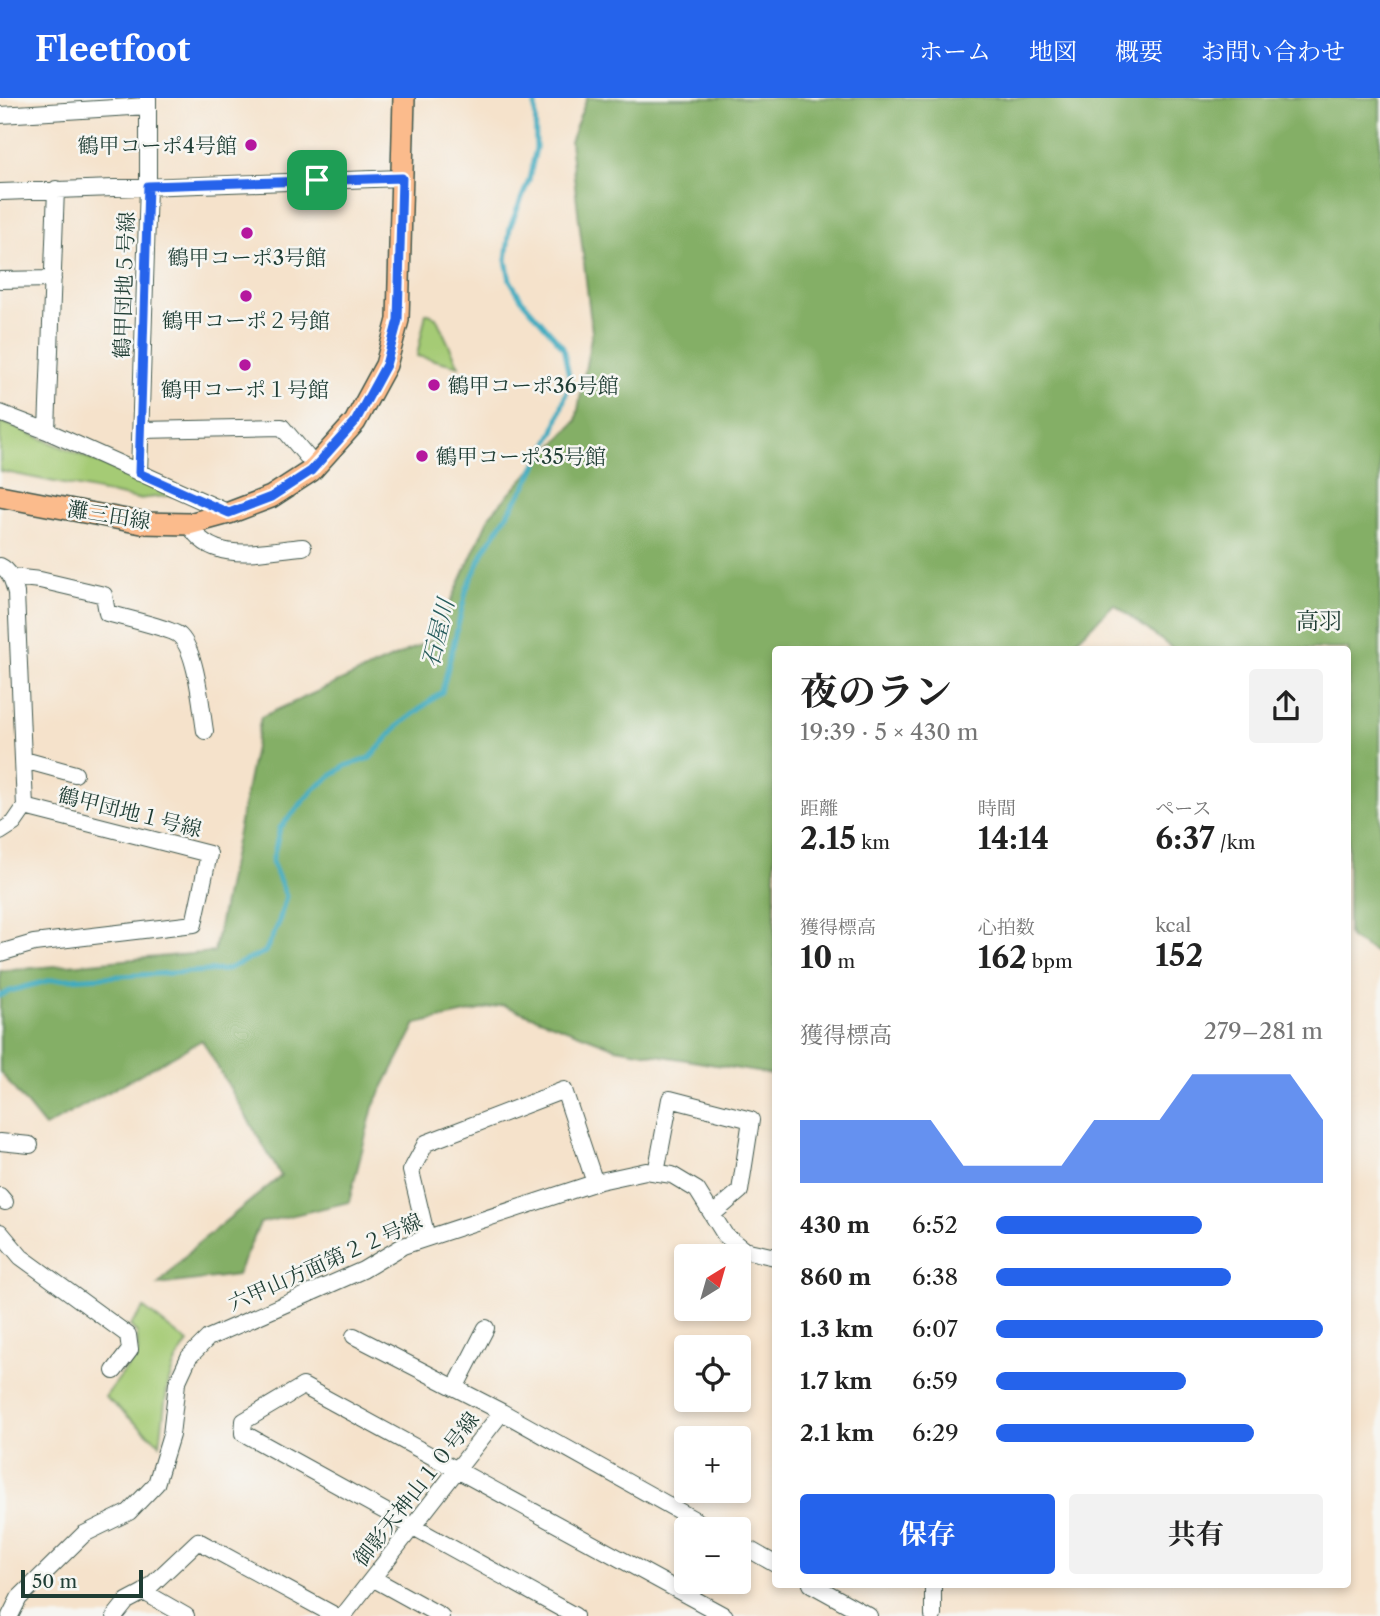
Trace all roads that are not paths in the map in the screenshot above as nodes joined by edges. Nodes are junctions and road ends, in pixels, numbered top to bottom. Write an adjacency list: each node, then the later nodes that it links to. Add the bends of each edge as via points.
1 (404, 98): 4 (main road, 灘三田線)
2 (148, 102): 3 (street); 5 (street, 鶴甲団地５号線)
3 (0, 115)
4 (402, 178): 5 (street); 13 (main road, 灘三田線, via 398,320 386,365 355,422)
5 (148, 186): 6 (street); 11 (street, 鶴甲団地５号線)
6 (56, 189): 7 (street); 8 (street)
7 (0, 192)
8 (52, 279): 9 (street); 12 (street)
9 (0, 280)
10 (0, 413): 12 (street)
11 (141, 430): 13 (street, via 282,427); 14 (street, 鶴甲団地５号線)
12 (47, 431): 14 (street)
13 (315, 466): 16 (main road, 灘三田線, via 271,497)
14 (139, 473): 16 (street)
15 (0, 496): 17 (main road, 灘三田線, via 142,523)
16 (229, 513): 17 (main road, 灘三田線)
17 (189, 524): 18 (street, via 204,543 230,553)
18 (303, 547)
19 (6, 572): 20 (street, via 104,595 107,613 179,635 194,670); 21 (street, via 16,593)
20 (205, 731)
21 (24, 760): 22 (street); 23 (street)
22 (75, 774)
23 (25, 807): 24 (street, via 14,823); 25 (street, 鶴甲団地１号線, via 209,853 194,924 34,943)
24 (0, 832)
25 (0, 953)
26 (0, 1142): 27 (street)
27 (30, 1145)
28 (656, 1172): 29 (street, 六甲山方面第２２号線); 30 (street, 六甲山方面第２２号線, via 672,1175 696,1190); 30 (street, via 670,1099 751,1120 740,1191)
29 (595, 1182): 32 (street, 六甲山方面第２２号線); 32 (street, via 564,1090 426,1143 411,1171)
30 (713, 1214): 33 (street, 六甲山方面第２２号線, via 725,1235 744,1250)
31 (0, 1232): 36 (street, via 21,1257 128,1335 130,1350)
32 (427, 1238): 48 (street, 六甲山方面第２２号線, via 208,1338 189,1357 177,1383 171,1435 156,1484 129,1512 84,1534 19,1598)
33 (772, 1256)
34 (486, 1328): 37 (street)
35 (354, 1336): 37 (street)
36 (114, 1371)
37 (454, 1388): 38 (street)
38 (502, 1412): 39 (street, 御影天神山１０号線); 40 (street, 御影天神山１０号線)
39 (458, 1471): 41 (street, 御影天神山１０号線); 41 (street, via 303,1386 244,1421 243,1433); 55 (street)
40 (690, 1517)
41 (413, 1526): 44 (street, 御影天神山１０号線); 54 (street)
42 (751, 1551): 43 (street)
43 (772, 1562)
44 (374, 1578): 52 (street, 御影天神山１０号線); 53 (street)
45 (818, 1588): 56 (street)
46 (933, 1588): 57 (street)
47 (144, 1592): 49 (street, via 127,1601); 50 (street); 51 (street, via 198,1541)
48 (10, 1616)
49 (115, 1616)
50 (186, 1616)
51 (336, 1616)
52 (343, 1616)
53 (441, 1616)
54 (575, 1616)
55 (724, 1616)
56 (869, 1616)
57 (934, 1616)

